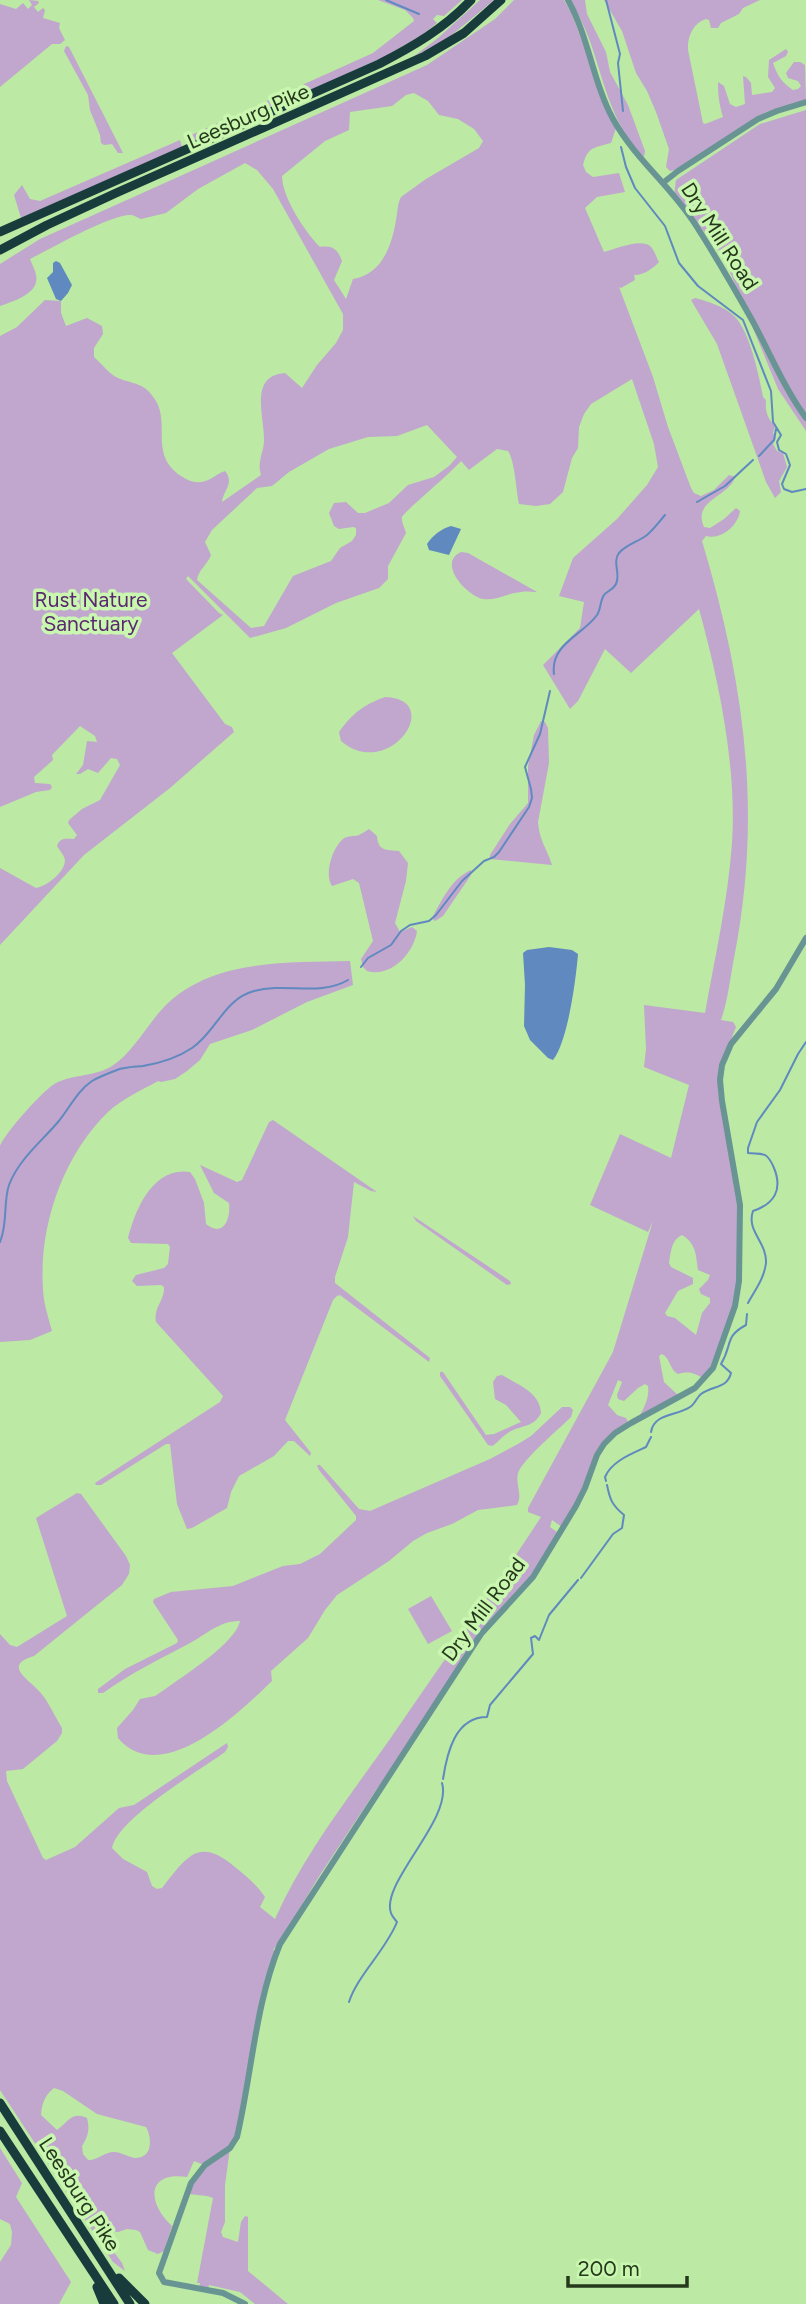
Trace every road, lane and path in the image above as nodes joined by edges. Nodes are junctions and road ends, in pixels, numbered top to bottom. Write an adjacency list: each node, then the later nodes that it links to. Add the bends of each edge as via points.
1 (471, 0): 6 (highway, Leesburg Pike, via 425,38 379,64)
2 (501, 0): 7 (highway, Leesburg Pike, via 464,33 416,60 127,188)
3 (568, 0): 5 (street, Dry Mill Road, via 613,118 639,157)
4 (806, 102): 5 (street, via 758,119)
5 (664, 182): 8 (street, Dry Mill Road, via 694,222)
6 (0, 232)
7 (0, 250)
8 (806, 418)
9 (806, 937): 18 (street, Dry Mill Road, via 776,989 731,1044 722,1065 722,1101 740,1205 739,1281 713,1368 695,1388 631,1423 604,1444 585,1488 533,1577 481,1634 280,1944 264,1997 237,2137 191,2183 159,2272 163,2282 230,2295)
10 (0, 2103): 12 (highway, Leesburg Pike)
11 (0, 2131): 13 (highway, Leesburg Pike)
12 (82, 2229): 16 (highway, Leesburg Pike); 17 (highway, via 117,2277)
13 (80, 2254): 14 (highway); 15 (highway, Leesburg Pike)
14 (104, 2304)
15 (114, 2304)
16 (130, 2304)
17 (145, 2304)
18 (245, 2304)

